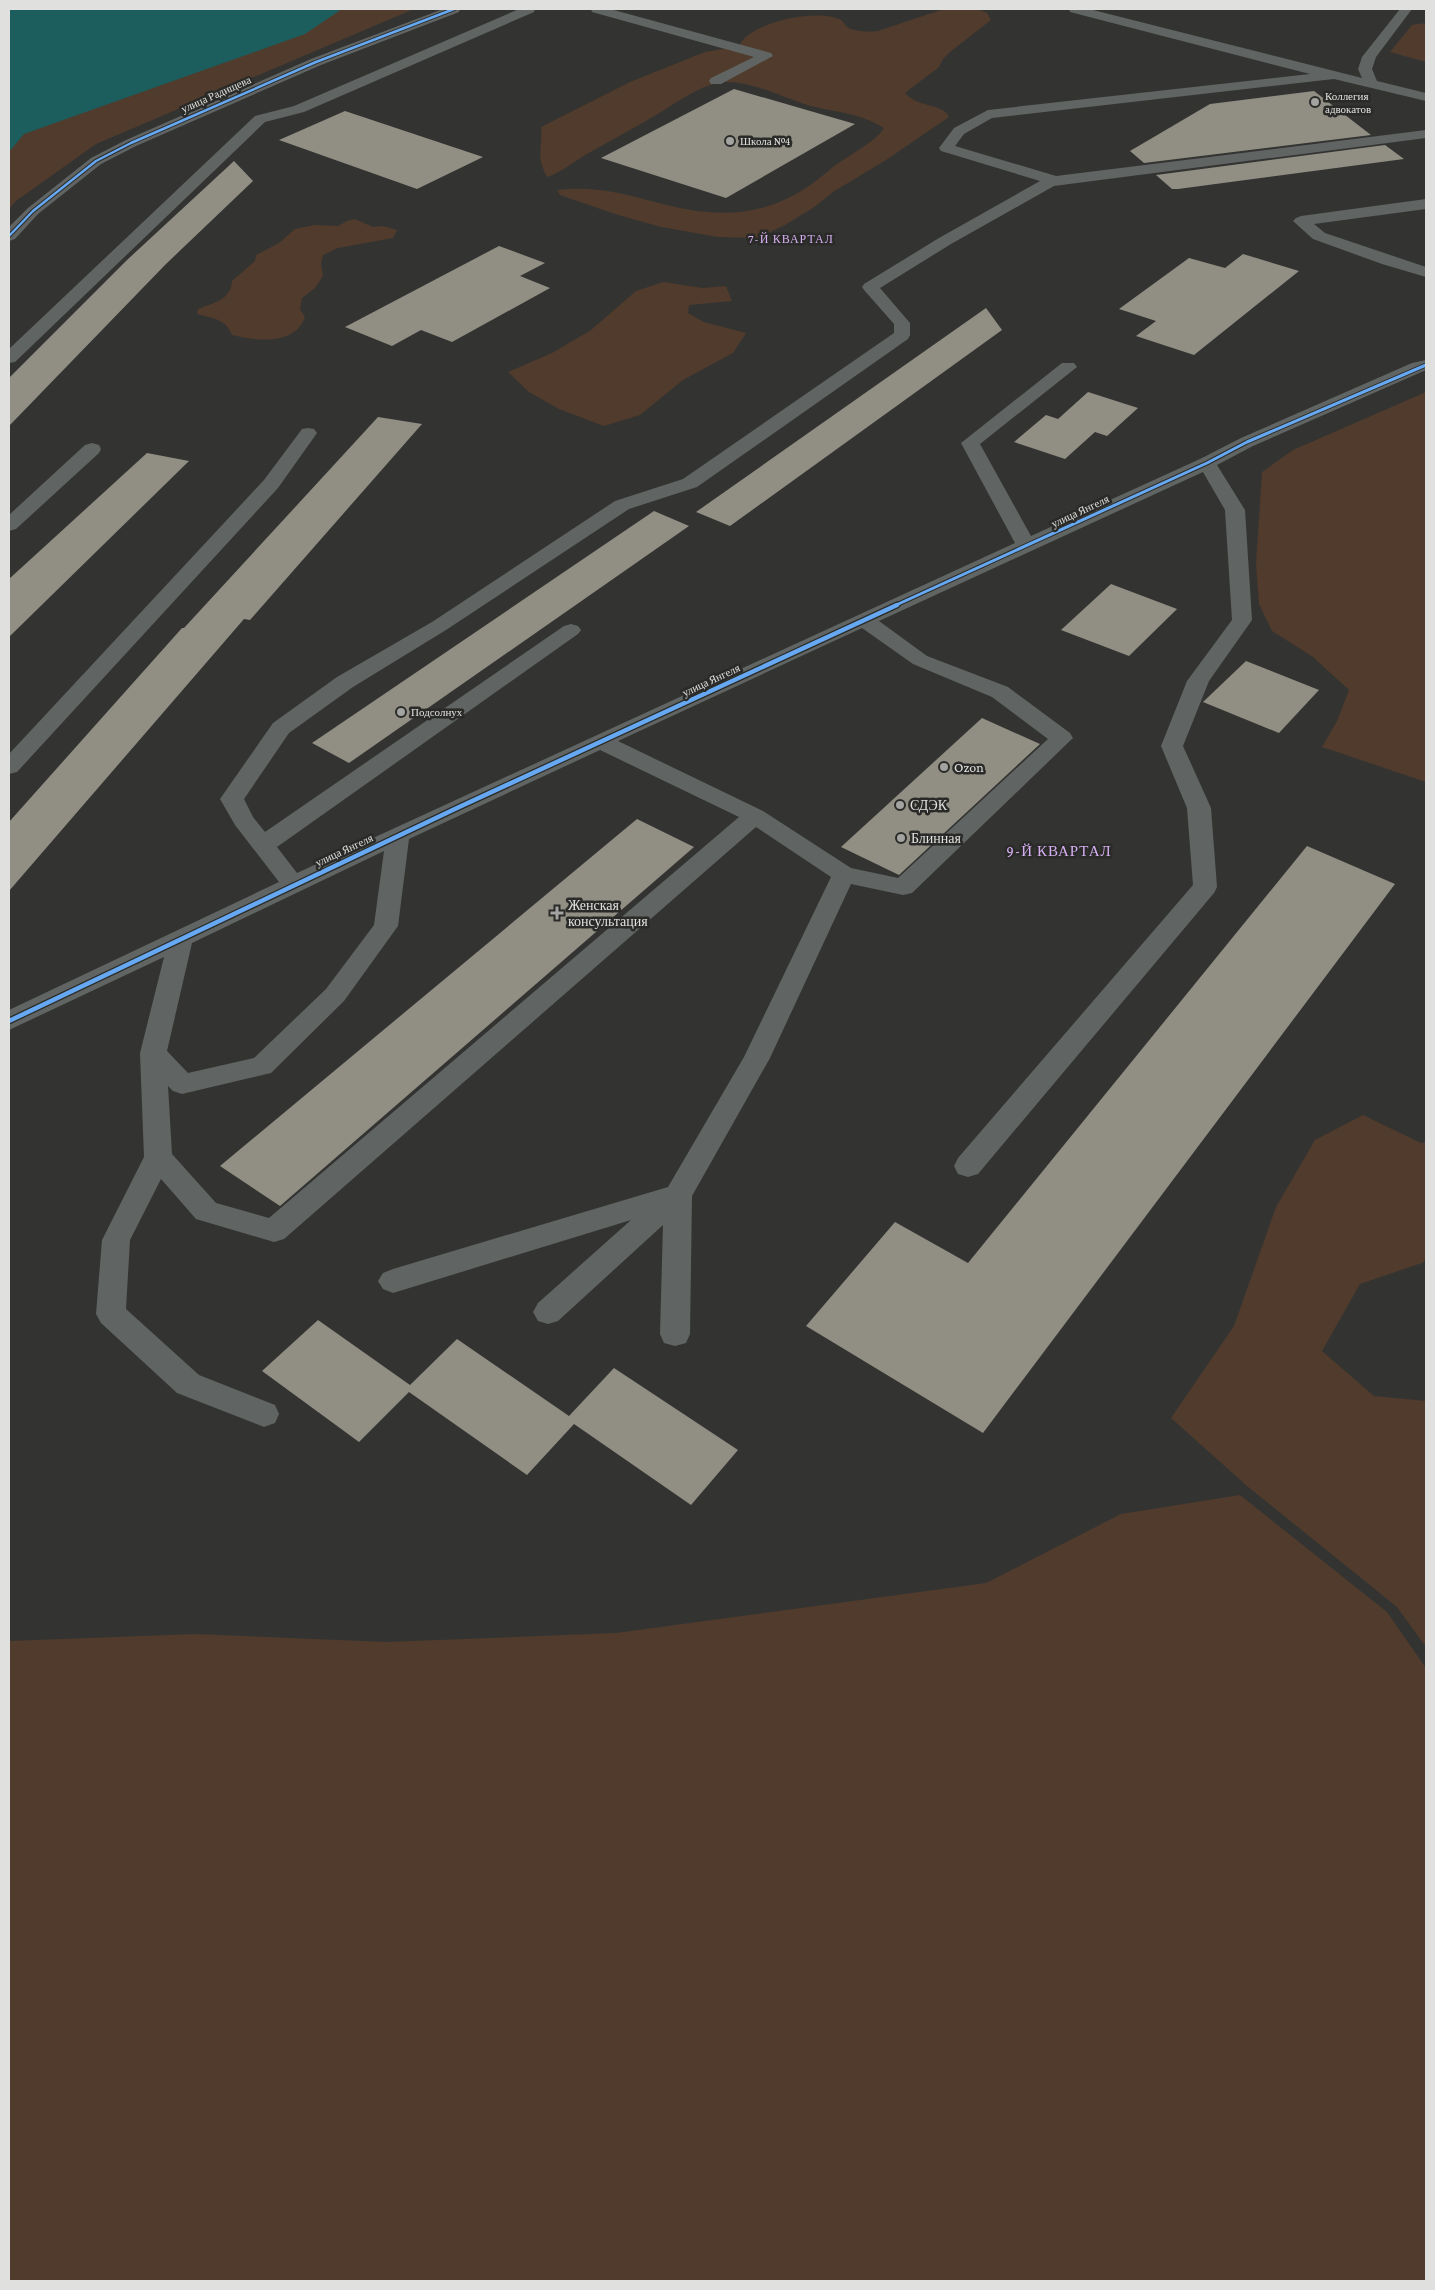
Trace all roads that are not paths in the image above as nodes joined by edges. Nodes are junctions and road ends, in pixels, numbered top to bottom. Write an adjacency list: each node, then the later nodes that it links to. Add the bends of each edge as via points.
1 (454, 9): 13 (street, улица Радищева, via 316,62 130,143 96,161 33,211)
2 (529, 9): 15 (street, via 299,109 260,119)
3 (597, 9): 7 (street, via 766,56)
4 (1075, 9): 6 (street)
5 (1406, 9): 8 (street, via 1369,57 1365,69)
6 (1334, 75): 8 (street); 11 (street, via 988,114 959,131 946,148)
7 (716, 82)
8 (1371, 83): 9 (street)
9 (1426, 97)
10 (1426, 134): 11 (street)
11 (1056, 181): 29 (street, via 1048,182 870,287 902,323 902,335 690,483 622,505 439,626 345,682 281,728 232,799 243,820)
12 (1426, 204): 14 (street, via 1301,221 1319,236)
13 (9, 236)
14 (1426, 272)
15 (9, 358)
16 (1426, 365): 20 (street, улица Янгеля, via 1289,423)
17 (1068, 367): 22 (street, via 970,443)
18 (308, 433): 26 (street, via 271,484)
19 (92, 448): 21 (street)
20 (1207, 463): 22 (street, улица Янгеля); 36 (street, via 1235,510 1242,620 1198,680 1172,746 1200,808 1205,887)
21 (9, 526)
22 (1026, 546): 23 (street, улица Янгеля)
23 (864, 620): 25 (street, улица Янгеля); 30 (street, via 920,660 1000,692 1062,738 904,887)
24 (571, 630): 29 (street)
25 (602, 742): 27 (street); 28 (street, улица Янгеля)
26 (9, 767)
27 (755, 816): 30 (street); 35 (street, via 274,1231 206,1211)
28 (398, 837): 31 (street, улица Янгеля); 34 (street, via 386,926 335,995 262,1066 182,1084)
29 (263, 845): 31 (street)
30 (844, 874): 37 (street, via 757,1058)
31 (294, 885): 32 (street, улица Янгеля)
32 (181, 937): 33 (street, улица Янгеля); 34 (street)
33 (9, 1021)
34 (153, 1053): 35 (street)
35 (158, 1157): 41 (street, via 116,1240 111,1314 188,1384)
36 (968, 1166)
37 (678, 1195): 38 (street); 39 (street); 40 (street)
38 (393, 1281)
39 (548, 1312)
40 (675, 1334)
41 (264, 1414)

